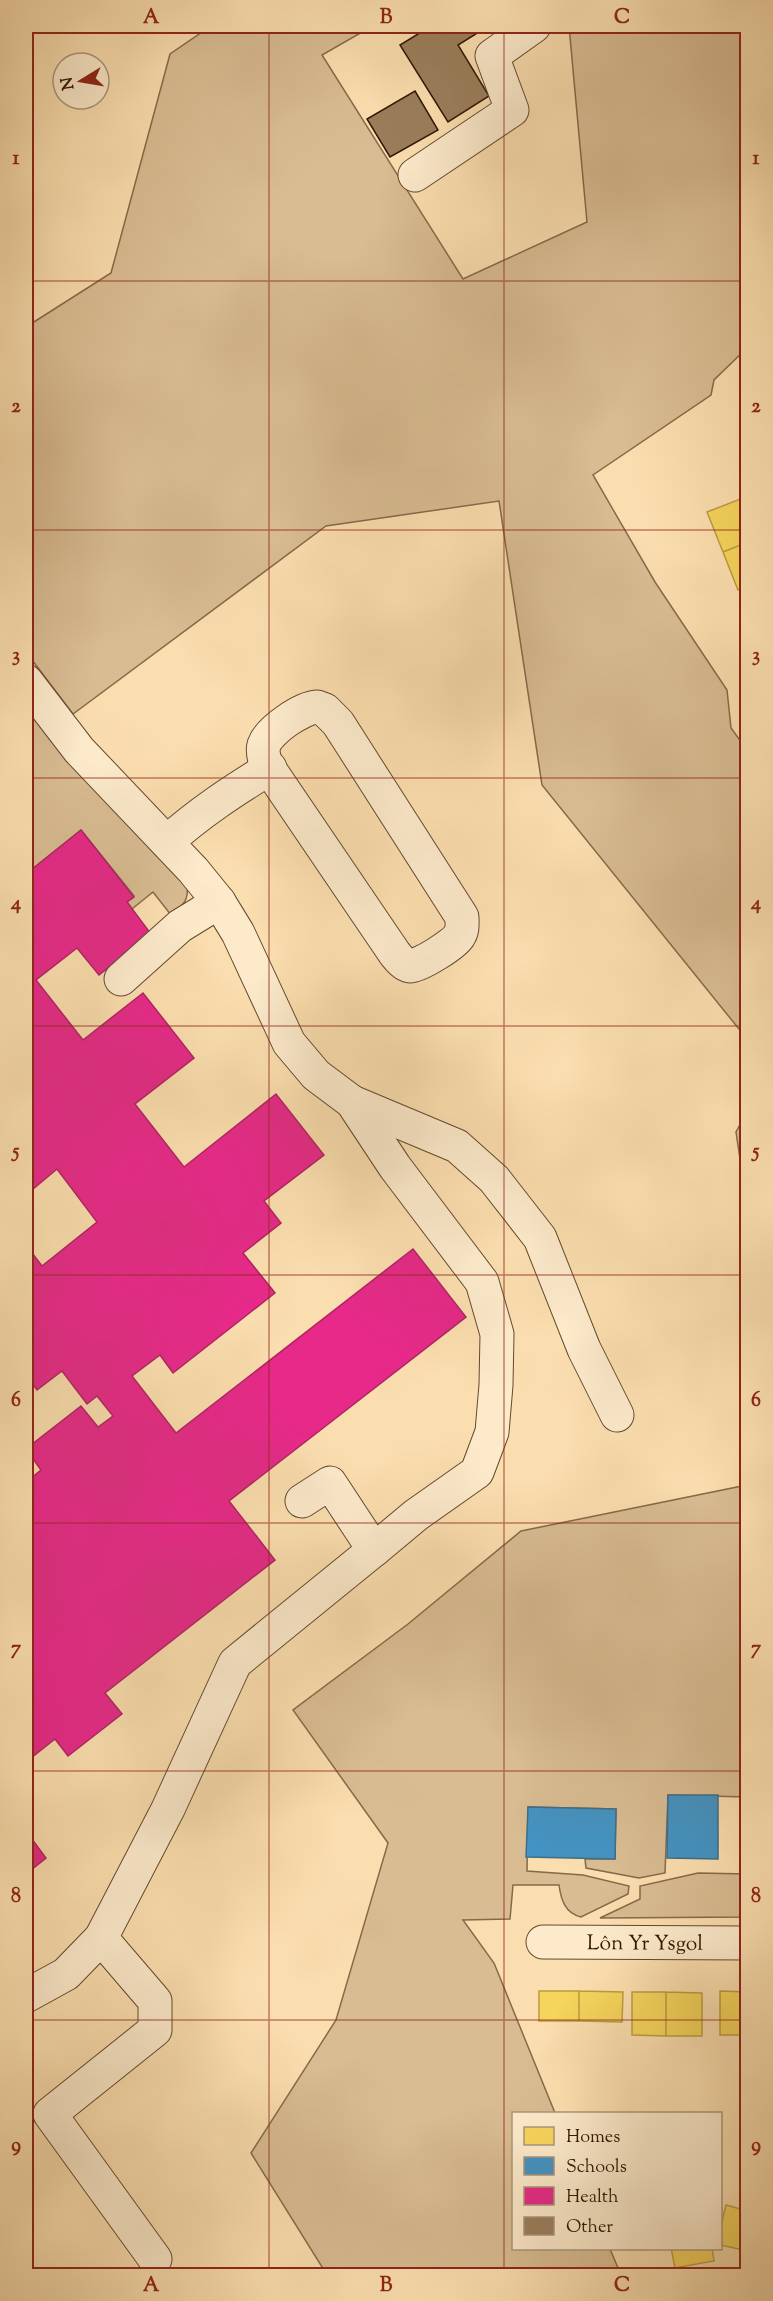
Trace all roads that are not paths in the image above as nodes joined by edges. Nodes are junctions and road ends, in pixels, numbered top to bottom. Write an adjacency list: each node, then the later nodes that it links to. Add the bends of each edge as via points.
1 (534, 26): 2 (street, via 492,56 512,110)
2 (415, 175)
3 (26, 681): 5 (street, via 79,750)
4 (270, 768): 4 (street, via 264,756 267,738 309,708 325,710 338,723 457,907 462,917 459,938 419,964 404,963 387,944); 5 (street, via 211,805)
5 (167, 842): 6 (street)
6 (219, 902): 7 (street, via 180,926); 8 (street, via 238,933 289,1043 316,1075)
7 (121, 979)
8 (352, 1102): 9 (street, via 457,1146 494,1179 540,1238 584,1349); 11 (street, via 395,1167 482,1282 497,1334 492,1432 477,1472)
9 (617, 1415)
10 (302, 1501): 11 (street, via 330,1483)
11 (374, 1550): 12 (street, via 235,1663 168,1809)
12 (101, 1938): 15 (street, via 66,1974); 16 (street, via 154,2001 155,2030 50,2114)
13 (543, 1942): 14 (street, Lôn Yr Ysgol)
14 (747, 1943)
15 (26, 1996)
16 (155, 2259)

